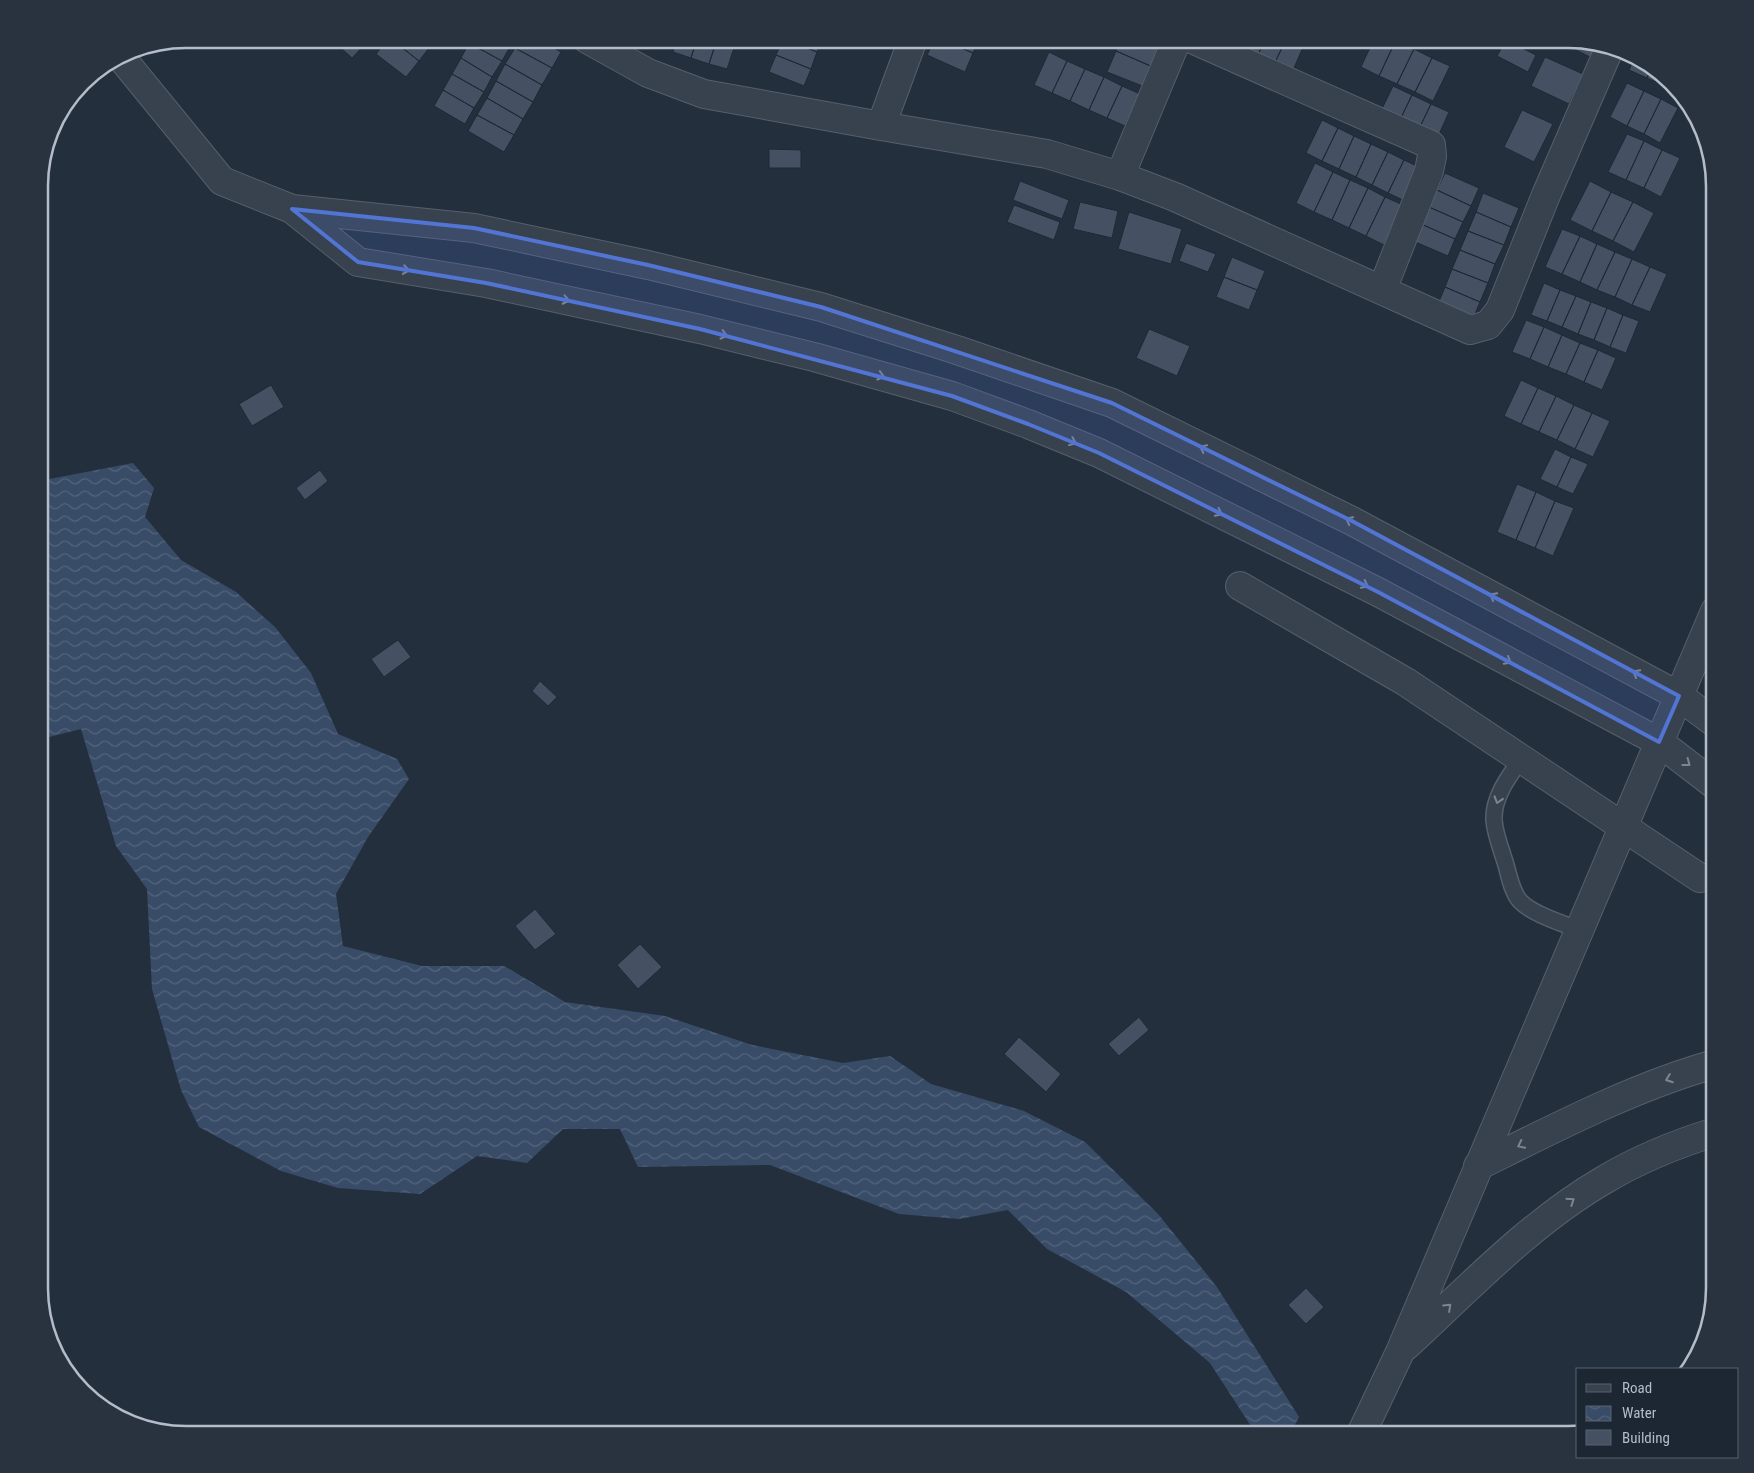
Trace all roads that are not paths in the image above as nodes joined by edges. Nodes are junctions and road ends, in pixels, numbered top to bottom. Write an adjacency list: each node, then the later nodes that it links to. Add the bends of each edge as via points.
1 (603, 48): 7 (street, via 648,73 704,94)
2 (910, 48): 7 (street)
3 (1173, 48): 8 (street)
4 (1212, 48): 10 (street, via 1431,145 1429,171)
5 (1607, 53): 10 (street, via 1500,310 1488,325 1470,330)
6 (125, 62): 9 (street, via 222,181)
7 (881, 126): 8 (street, via 1047,154)
8 (1120, 176): 10 (street, via 1175,197)
9 (292, 208): 13 (street, one-way to 9, via 1352,521 1102,400 821,307 648,265 474,228); 15 (street, one-way to 15, via 358,262 486,283 700,329 952,396 1002,415 1099,453 1378,592)
10 (1382, 290)
11 (1240, 586): 16 (street, via 1406,682)
12 (1706, 633): 13 (street)
13 (1679, 696): 14 (street); 15 (street)
14 (1706, 716)
15 (1659, 742): 17 (street, one-way to 17); 18 (street)
16 (1522, 758): 18 (street); 20 (lane, one-way to 20, via 1503,787 1494,814 1508,874 1524,904)
17 (1706, 778)
18 (1624, 825): 19 (street); 20 (street)
19 (1700, 878)
20 (1579, 930): 23 (street)
21 (1706, 1067): 23 (street, one-way to 23, via 1649,1086)
22 (1706, 1135): 24 (street, one-way to 22, via 1501,1258 1562,1207 1603,1180 1652,1155)
23 (1478, 1166): 24 (street)
24 (1400, 1352): 25 (street)
25 (1365, 1426)

